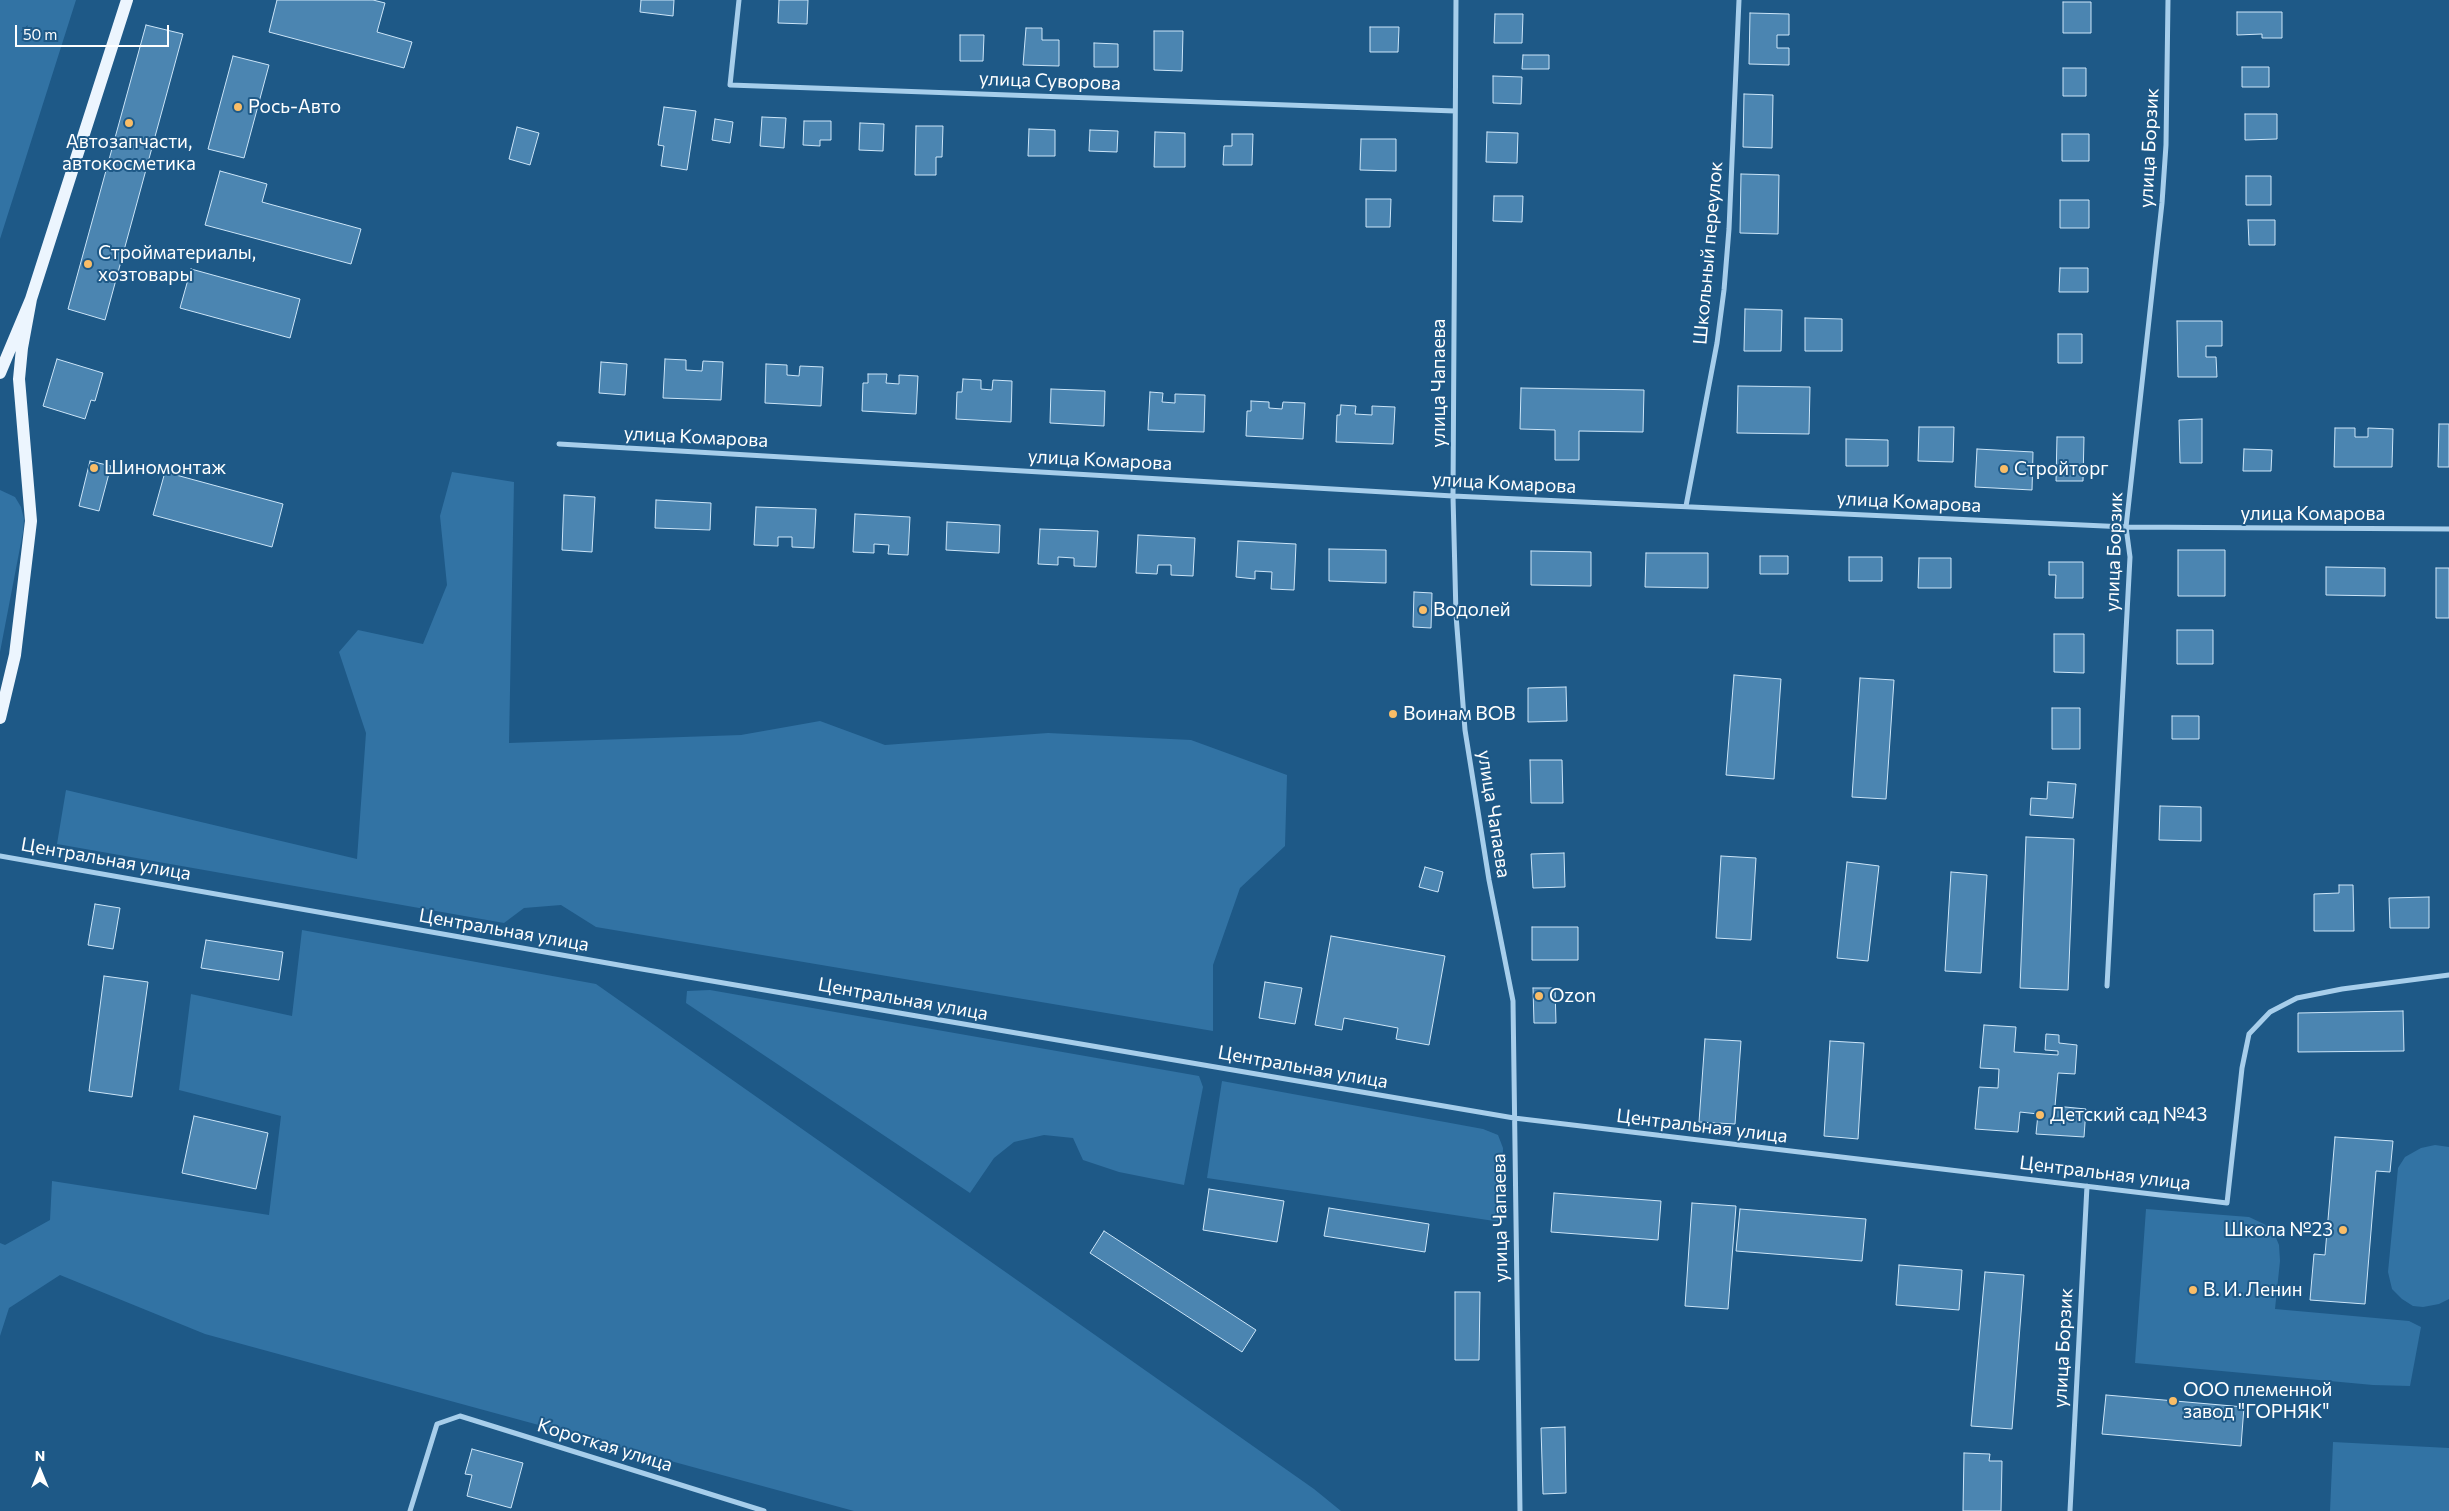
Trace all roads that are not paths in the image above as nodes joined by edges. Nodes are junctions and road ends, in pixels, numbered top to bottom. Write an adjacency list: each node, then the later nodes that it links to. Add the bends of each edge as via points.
1 (126, 0): 7 (main road)
2 (739, 0): 6 (street, улица Суворова, via 730,85)
3 (1456, 0): 6 (street, улица Чапаева)
4 (1739, 0): 11 (street, Школьный переулок, via 1724,290)
5 (2168, 0): 12 (street, улица Борзик, via 2162,203)
6 (1455, 111): 10 (street, улица Чапаева)
7 (31, 300): 8 (main road); 14 (main road, via 19,378 31,521 15,655)
8 (0, 373)
9 (559, 444): 10 (street, улица Комарова)
10 (1453, 496): 11 (street, улица Комарова); 18 (street, улица Чапаева, via 1456,615 1465,730 1489,880 1513,1001)
11 (1686, 506): 12 (street, улица Комарова)
12 (2126, 527): 13 (street, улица Комарова); 17 (street, улица Борзик, via 2130,557)
13 (2449, 529)
14 (0, 718)
15 (0, 856): 18 (street, Центральная улица)
16 (2449, 975): 19 (street, Центральная улица, via 2297,998 2270,1012 2249,1034 2242,1068 2227,1203)
17 (2107, 986)
18 (1514, 1118): 19 (street, Центральная улица); 22 (street, улица Чапаева)
19 (2087, 1186): 23 (street, улица Борзик)
20 (410, 1511): 21 (street, Короткая улица, via 437,1424 460,1416)
21 (764, 1511)
22 (1520, 1511)
23 (2070, 1511)

